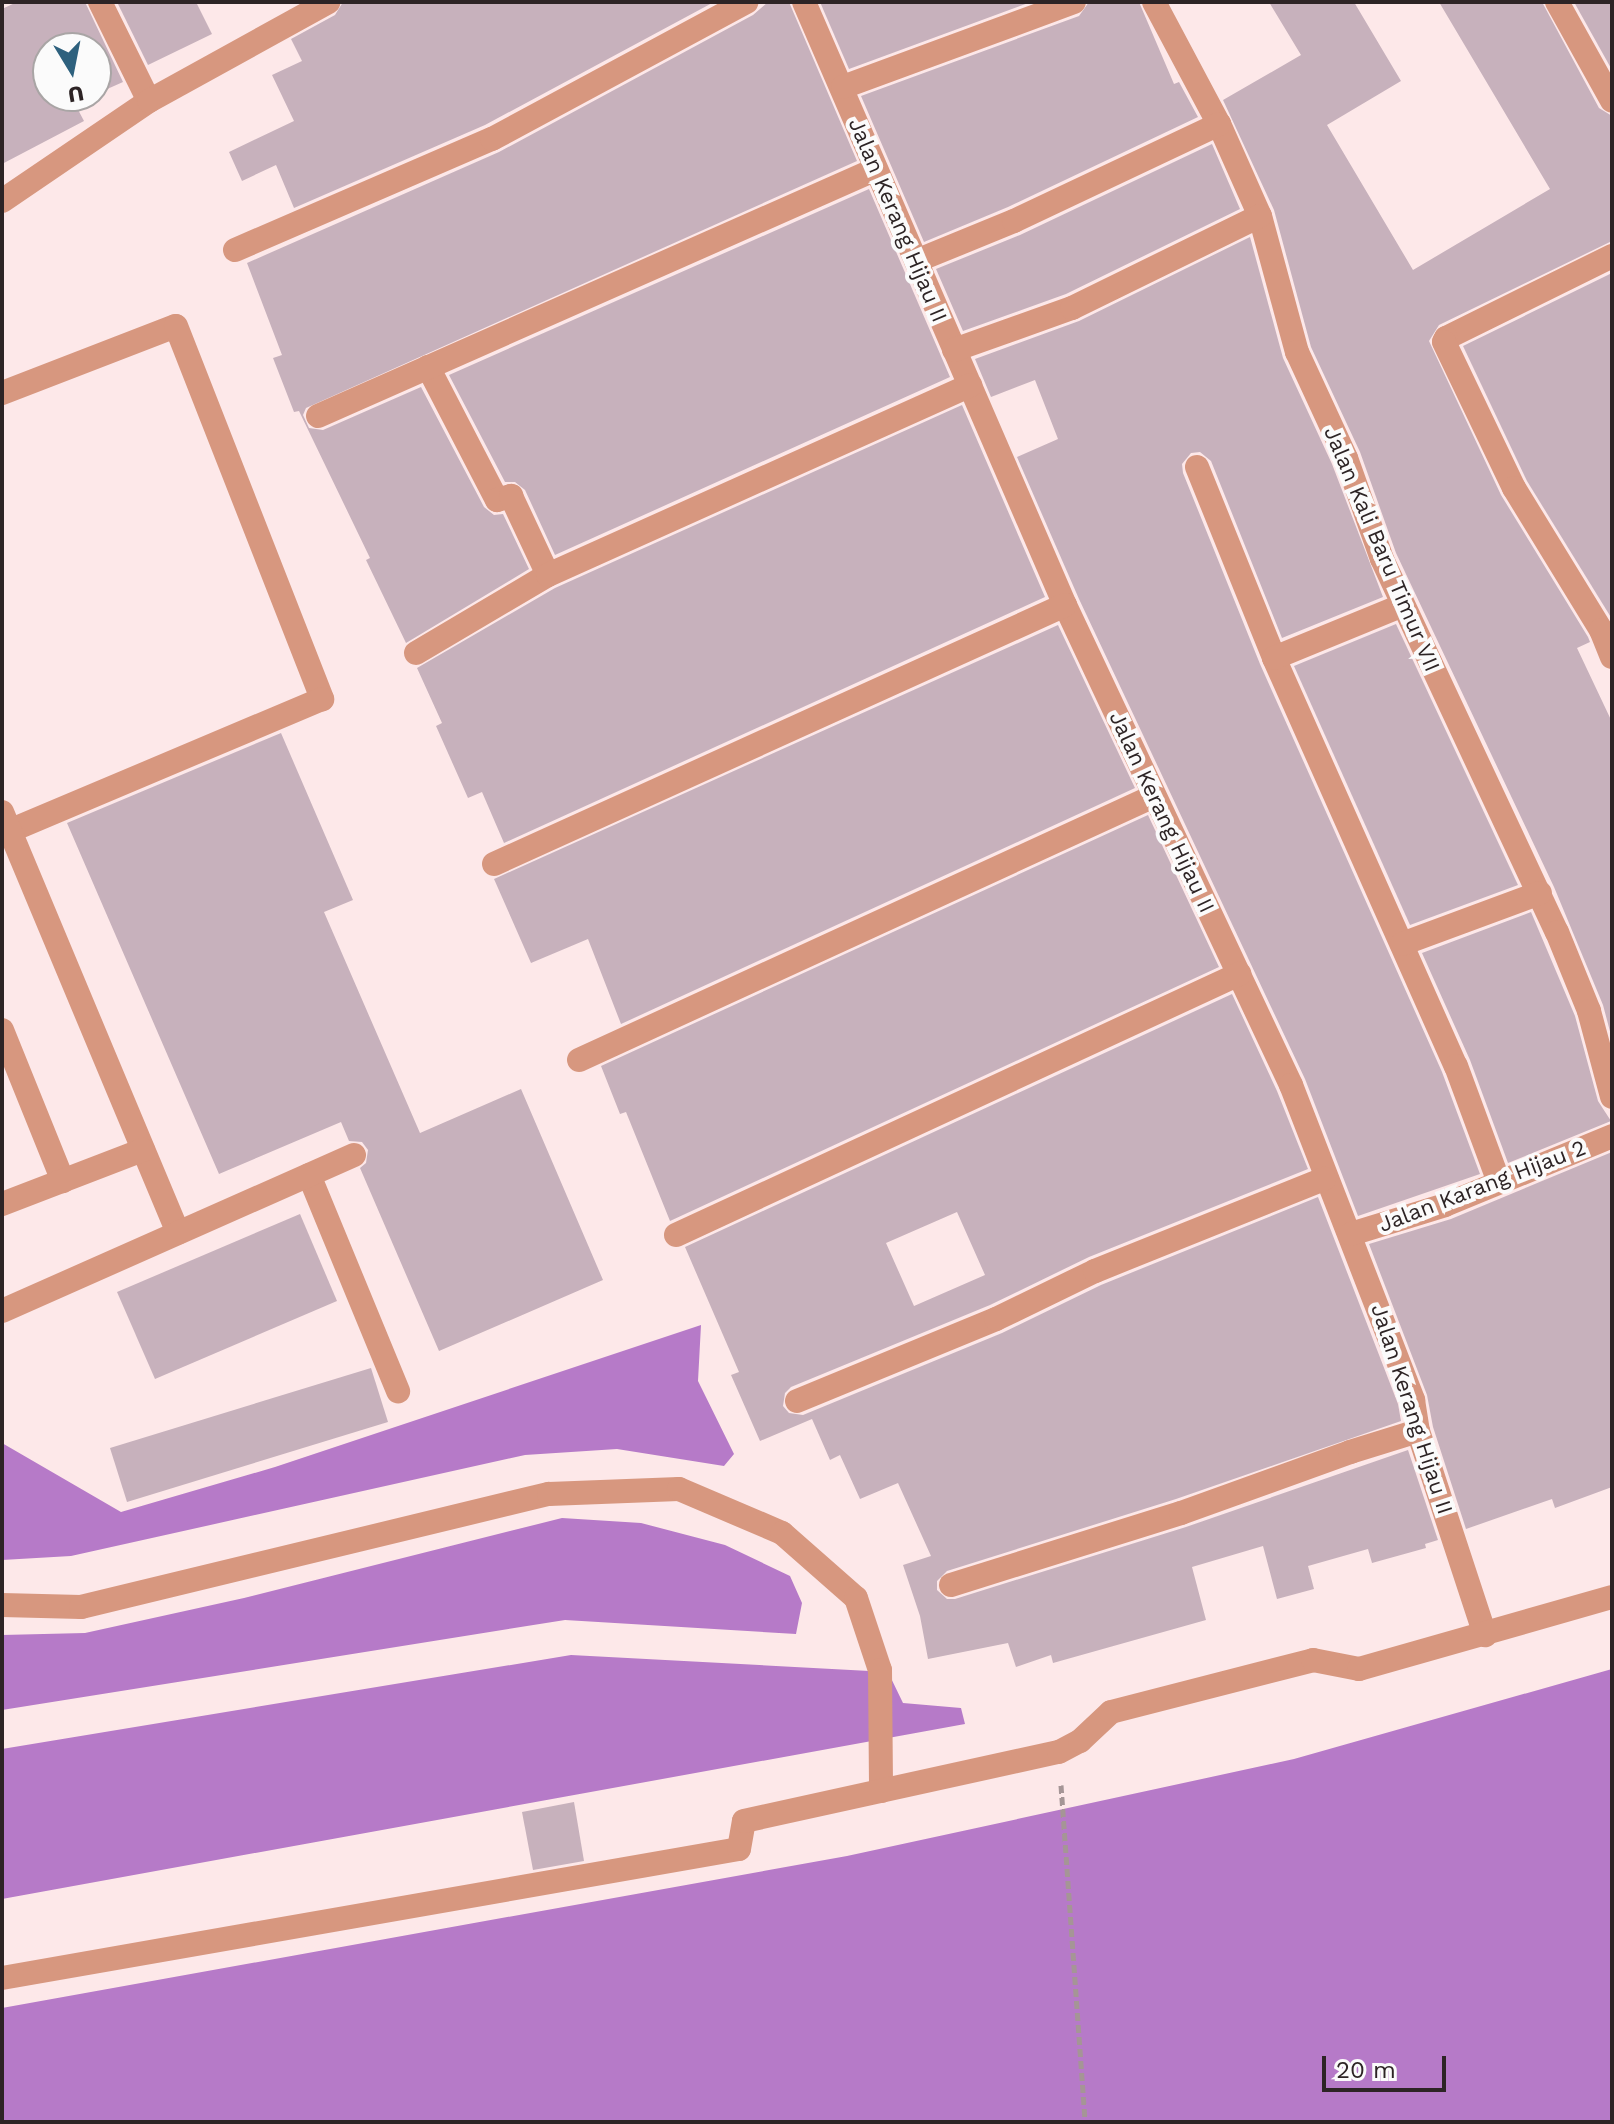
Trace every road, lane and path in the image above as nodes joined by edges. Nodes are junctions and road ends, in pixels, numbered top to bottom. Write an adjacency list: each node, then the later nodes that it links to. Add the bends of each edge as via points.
1 (100, 2): 9 (street)
2 (328, 2): 9 (street)
3 (746, 2): 15 (street, via 492,139)
4 (804, 2): 8 (street, Jalan Kerang Hijau II)
5 (1074, 2): 8 (street)
6 (1154, 2): 11 (street, Jalan Kali Baru Timur VII)
7 (1557, 2): 10 (street)
8 (843, 87): 12 (street, Jalan Kerang Hijau II)
9 (149, 101): 13 (street)
10 (1612, 101)
11 (1219, 124): 14 (street, Jalan Kali Baru Timur VII); 17 (street)
12 (874, 170): 17 (street, Jalan Kerang Hijau II); 19 (street)
13 (2, 201)
14 (1260, 216): 18 (street, via 1072,308); 26 (street, Jalan Kali Baru Timur VII, via 1297,352 1346,458)
15 (235, 250)
16 (1612, 256): 28 (street, via 1444,342 1514,488 1601,630)
17 (916, 261): 18 (street, Jalan Kerang Hijau II)
18 (954, 350): 20 (street, Jalan Kerang Hijau II)
19 (428, 367): 22 (street); 24 (street, via 497,500 511,496)
20 (970, 385): 24 (street); 25 (street, Jalan Kerang Hijau II)
21 (2, 393): 31 (street, via 176,326 322,699)
22 (318, 416)
23 (1197, 467): 29 (street)
24 (548, 575): 27 (street)
25 (1065, 605): 30 (street, Jalan Kerang Hijau II); 32 (street)
26 (1403, 605): 29 (street); 33 (street, Jalan Kali Baru Timur VII)
27 (416, 653)
28 (1612, 657)
29 (1274, 658): 34 (street)
30 (1154, 796): 35 (street, Jalan Kerang Hijau II); 37 (street)
31 (6, 822): 40 (street)
32 (494, 864)
33 (1540, 893): 34 (street); 38 (street, Jalan Kali Baru Timur VII, via 1589,1011)
34 (1402, 944): 45 (street)
35 (1239, 974): 43 (street, Jalan Kerang Hijau II, via 1291,1085); 49 (street)
36 (2, 1030): 44 (street)
37 (579, 1060)
38 (1610, 1081)
39 (1612, 1136): 45 (street, Jalan Karang Hijau 2)
40 (143, 1150): 44 (street); 47 (street)
41 (354, 1155): 42 (street)
42 (309, 1175): 47 (street); 51 (street)
43 (1324, 1179): 48 (street, Jalan Kerang Hijau II); 52 (street, via 1095,1271 996,1319)
44 (63, 1181): 46 (street)
45 (1499, 1182): 48 (street, Jalan Karang Hijau 2)
46 (2, 1204)
47 (178, 1233): 50 (street)
48 (1351, 1234): 53 (street, Jalan Kerang Hijau II, via 1413,1400)
49 (676, 1235)
50 (2, 1311)
51 (398, 1391)
52 (797, 1401)
53 (1418, 1431): 54 (street); 57 (street, Jalan Kerang Hijau II)
54 (951, 1585)
55 (1612, 1597): 57 (street)
56 (2, 1605): 59 (street, via 81,1607 549,1494 679,1489 782,1533 856,1598 880,1670)
57 (1485, 1635): 58 (street, via 1359,1669 1313,1660 1209,1684 1111,1712 1080,1741)
58 (1059, 1752): 59 (street); 61 (path)
59 (881, 1791): 60 (street, via 744,1821 739,1849)
60 (2, 1978)
61 (1085, 2122)

